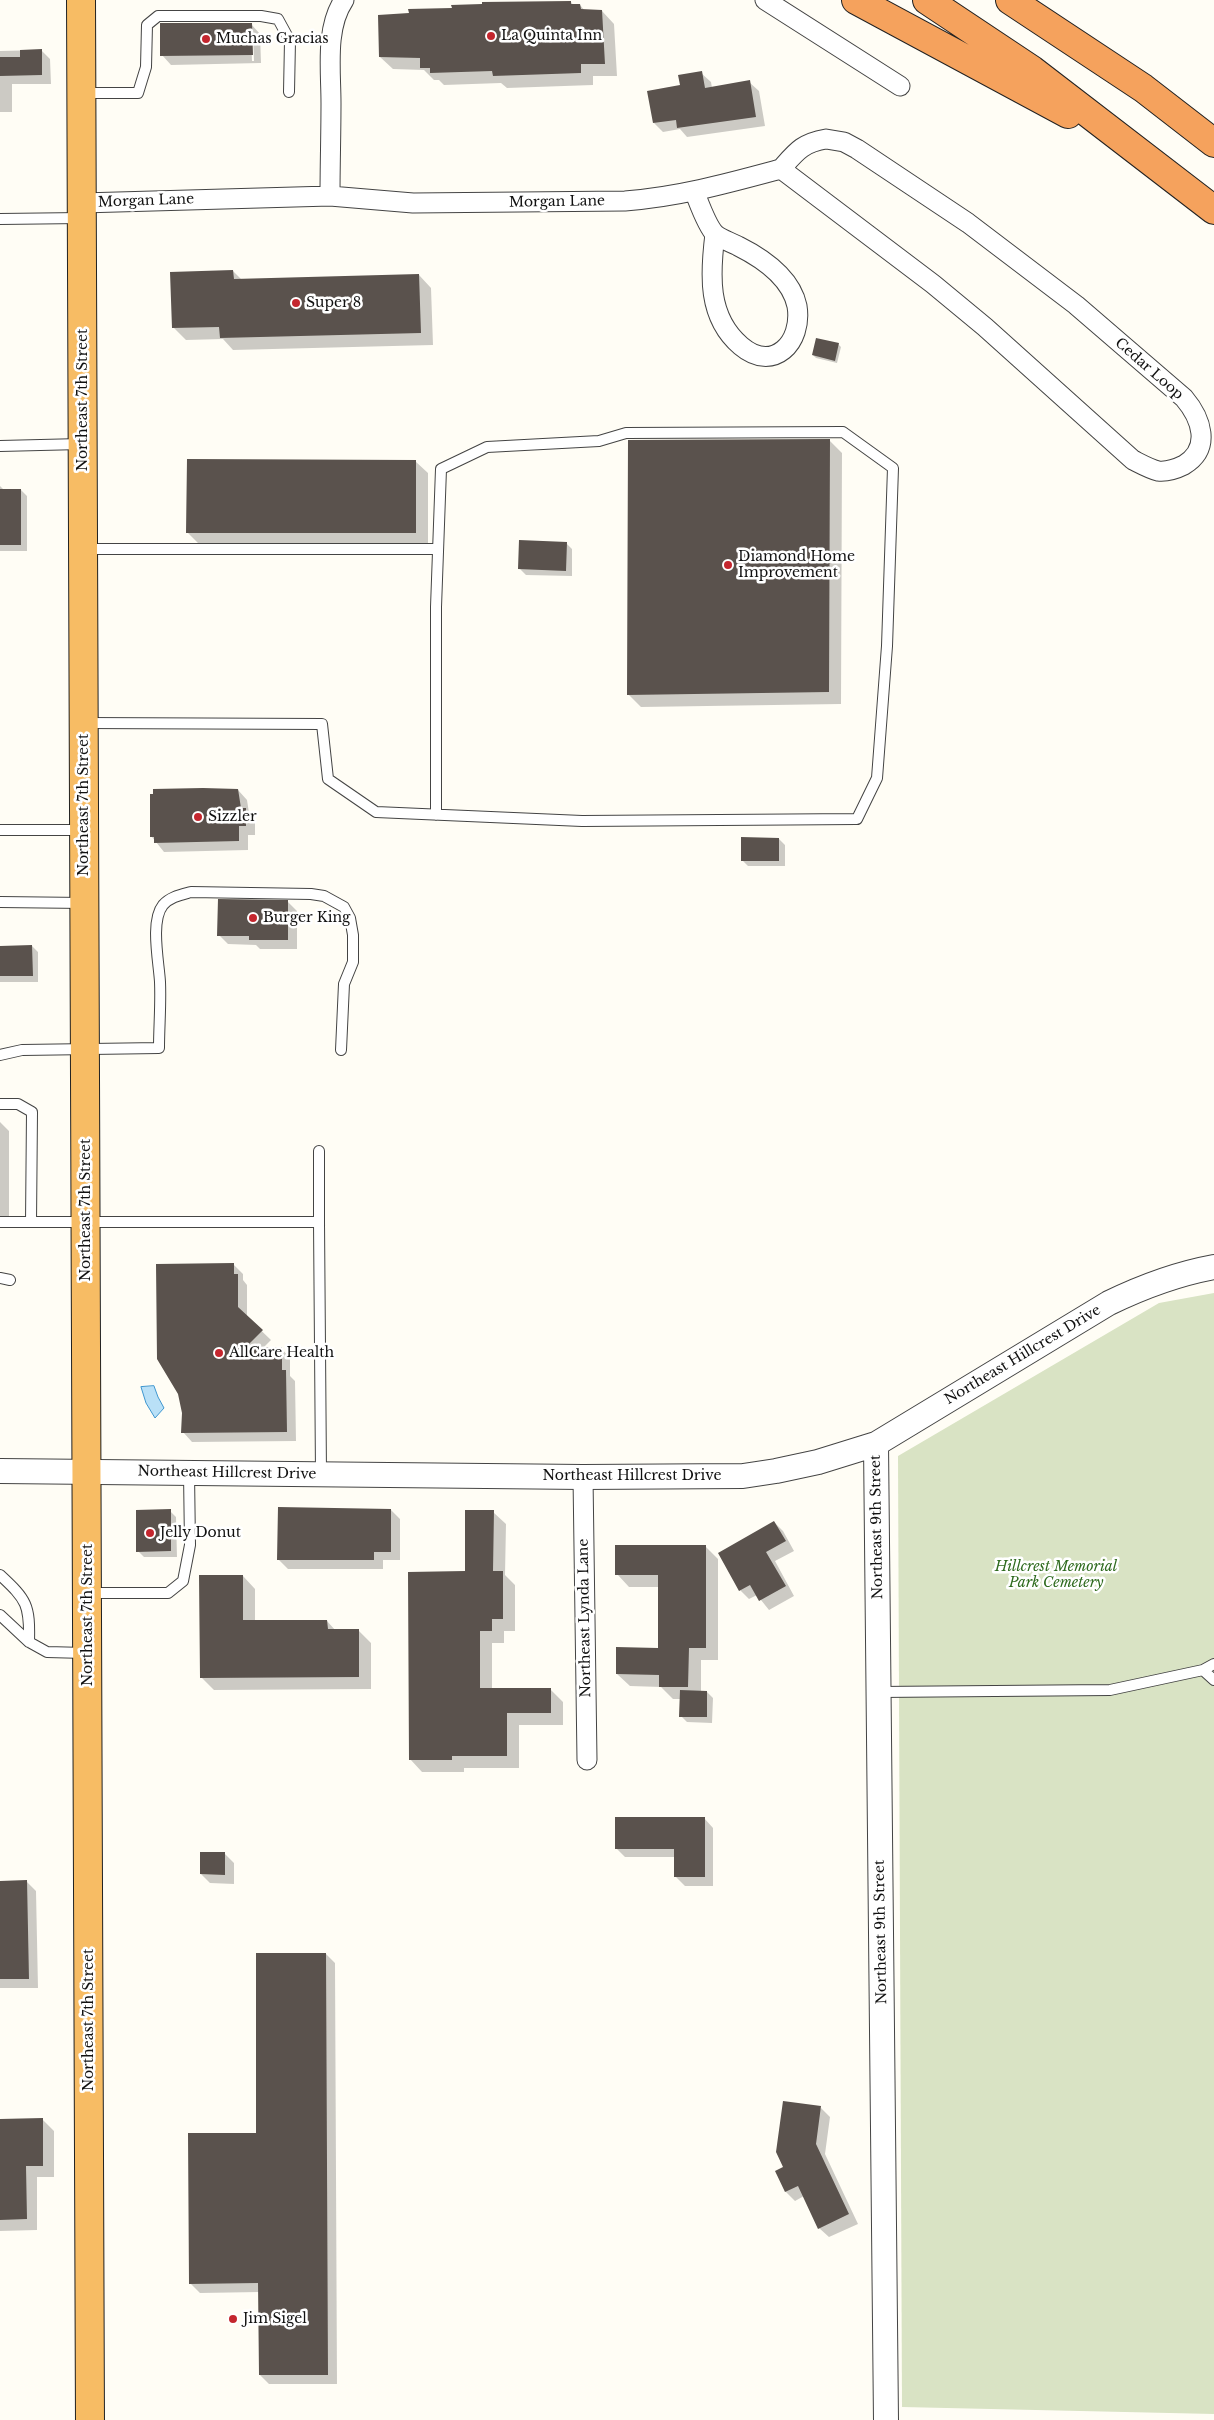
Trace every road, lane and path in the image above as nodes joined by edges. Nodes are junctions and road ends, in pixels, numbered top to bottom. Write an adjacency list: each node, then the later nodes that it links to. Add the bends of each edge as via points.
1 (81, 0): 9 (highway, Northeast 7th Street)
2 (344, 0): 14 (street, via 333,28 331,52)
3 (765, 0): 7 (street)
4 (856, 0): 11 (highway)
5 (928, 0): 11 (highway, via 1032,70)
6 (1010, 0): 10 (highway, via 1143,88)
7 (900, 86)
8 (289, 92): 9 (lane, via 290,41 278,19 260,16 158,16 147,25 146,67 138,93)
9 (81, 93): 15 (highway, Northeast 7th Street)
10 (1214, 143)
11 (1149, 158): 16 (highway)
12 (780, 169): 12 (street, Cedar Loop, via 810,141 844,142 968,222 1076,305 1184,398 1194,410 1200,426 1202,439 1198,452 1175,470 1158,471 1133,460 986,327); 13 (street, Morgan Lane)
13 (694, 193): 14 (street, Morgan Lane, via 625,201 412,203); 18 (street)
14 (330, 196): 15 (street, Morgan Lane)
15 (82, 210): 17 (lane); 19 (highway, Northeast 7th Street)
16 (1214, 210)
17 (0, 218)
18 (714, 234): 18 (street, via 752,253 775,270 792,292 797,307 794,336 789,346 779,354 749,353 734,340 719,318 711,273)
19 (83, 444): 20 (lane); 21 (highway, Northeast 7th Street)
20 (0, 446)
21 (83, 549): 22 (lane); 23 (highway, Northeast 7th Street)
22 (438, 549): 24 (lane); 24 (lane, via 441,470 487,447 598,441 626,433 843,432 893,468 887,646 877,778 857,819 582,821)
23 (84, 723): 24 (lane, via 322,724 328,779 376,812); 26 (highway, Northeast 7th Street)
24 (436, 815)
25 (0, 830): 26 (lane)
26 (84, 830): 28 (highway, Northeast 7th Street)
27 (0, 902): 28 (lane)
28 (85, 903): 30 (highway, Northeast 7th Street)
29 (341, 1050): 30 (lane, via 344,984 353,962 353,935 350,918 344,908 334,901 311,894 190,892 175,896 162,906 159,915 159,1048)
30 (85, 1051): 31 (lane, via 22,1050); 36 (highway, Northeast 7th Street)
31 (0, 1055)
32 (0, 1104): 35 (lane, via 18,1104 32,1112)
33 (319, 1151): 37 (lane)
34 (0, 1222): 35 (lane)
35 (31, 1222): 36 (lane)
36 (86, 1222): 37 (lane); 41 (highway, Northeast 7th Street)
37 (319, 1222): 43 (lane)
38 (1214, 1267): 39 (street, Northeast Hillcrest Drive, via 1171,1276 1109,1303)
39 (876, 1444): 44 (street, Northeast Hillcrest Drive, via 818,1462 743,1476); 53 (street, Northeast 9th Street)
40 (0, 1471): 41 (street, Northeast Hillcrest Drive)
41 (87, 1472): 42 (street, Northeast Hillcrest Drive); 46 (highway, Northeast 7th Street)
42 (189, 1473): 43 (street, Northeast Hillcrest Drive); 46 (lane, via 190,1545 183,1581 168,1593)
43 (321, 1474): 44 (street, Northeast Hillcrest Drive)
44 (583, 1477): 54 (street, Northeast Lynda Lane)
45 (0, 1575): 48 (lane, via 23,1597 30,1617)
46 (88, 1593): 49 (highway, Northeast 7th Street)
47 (0, 1615): 48 (lane)
48 (29, 1642): 49 (lane, via 47,1652)
49 (88, 1653): 55 (highway, Northeast 7th Street)
50 (1214, 1664): 51 (lane)
51 (1203, 1670): 52 (lane); 53 (lane, via 1110,1690)
52 (1214, 1680)
53 (879, 1692): 56 (street, Northeast 9th Street)
54 (587, 1760)
55 (90, 2420)
56 (886, 2420)

